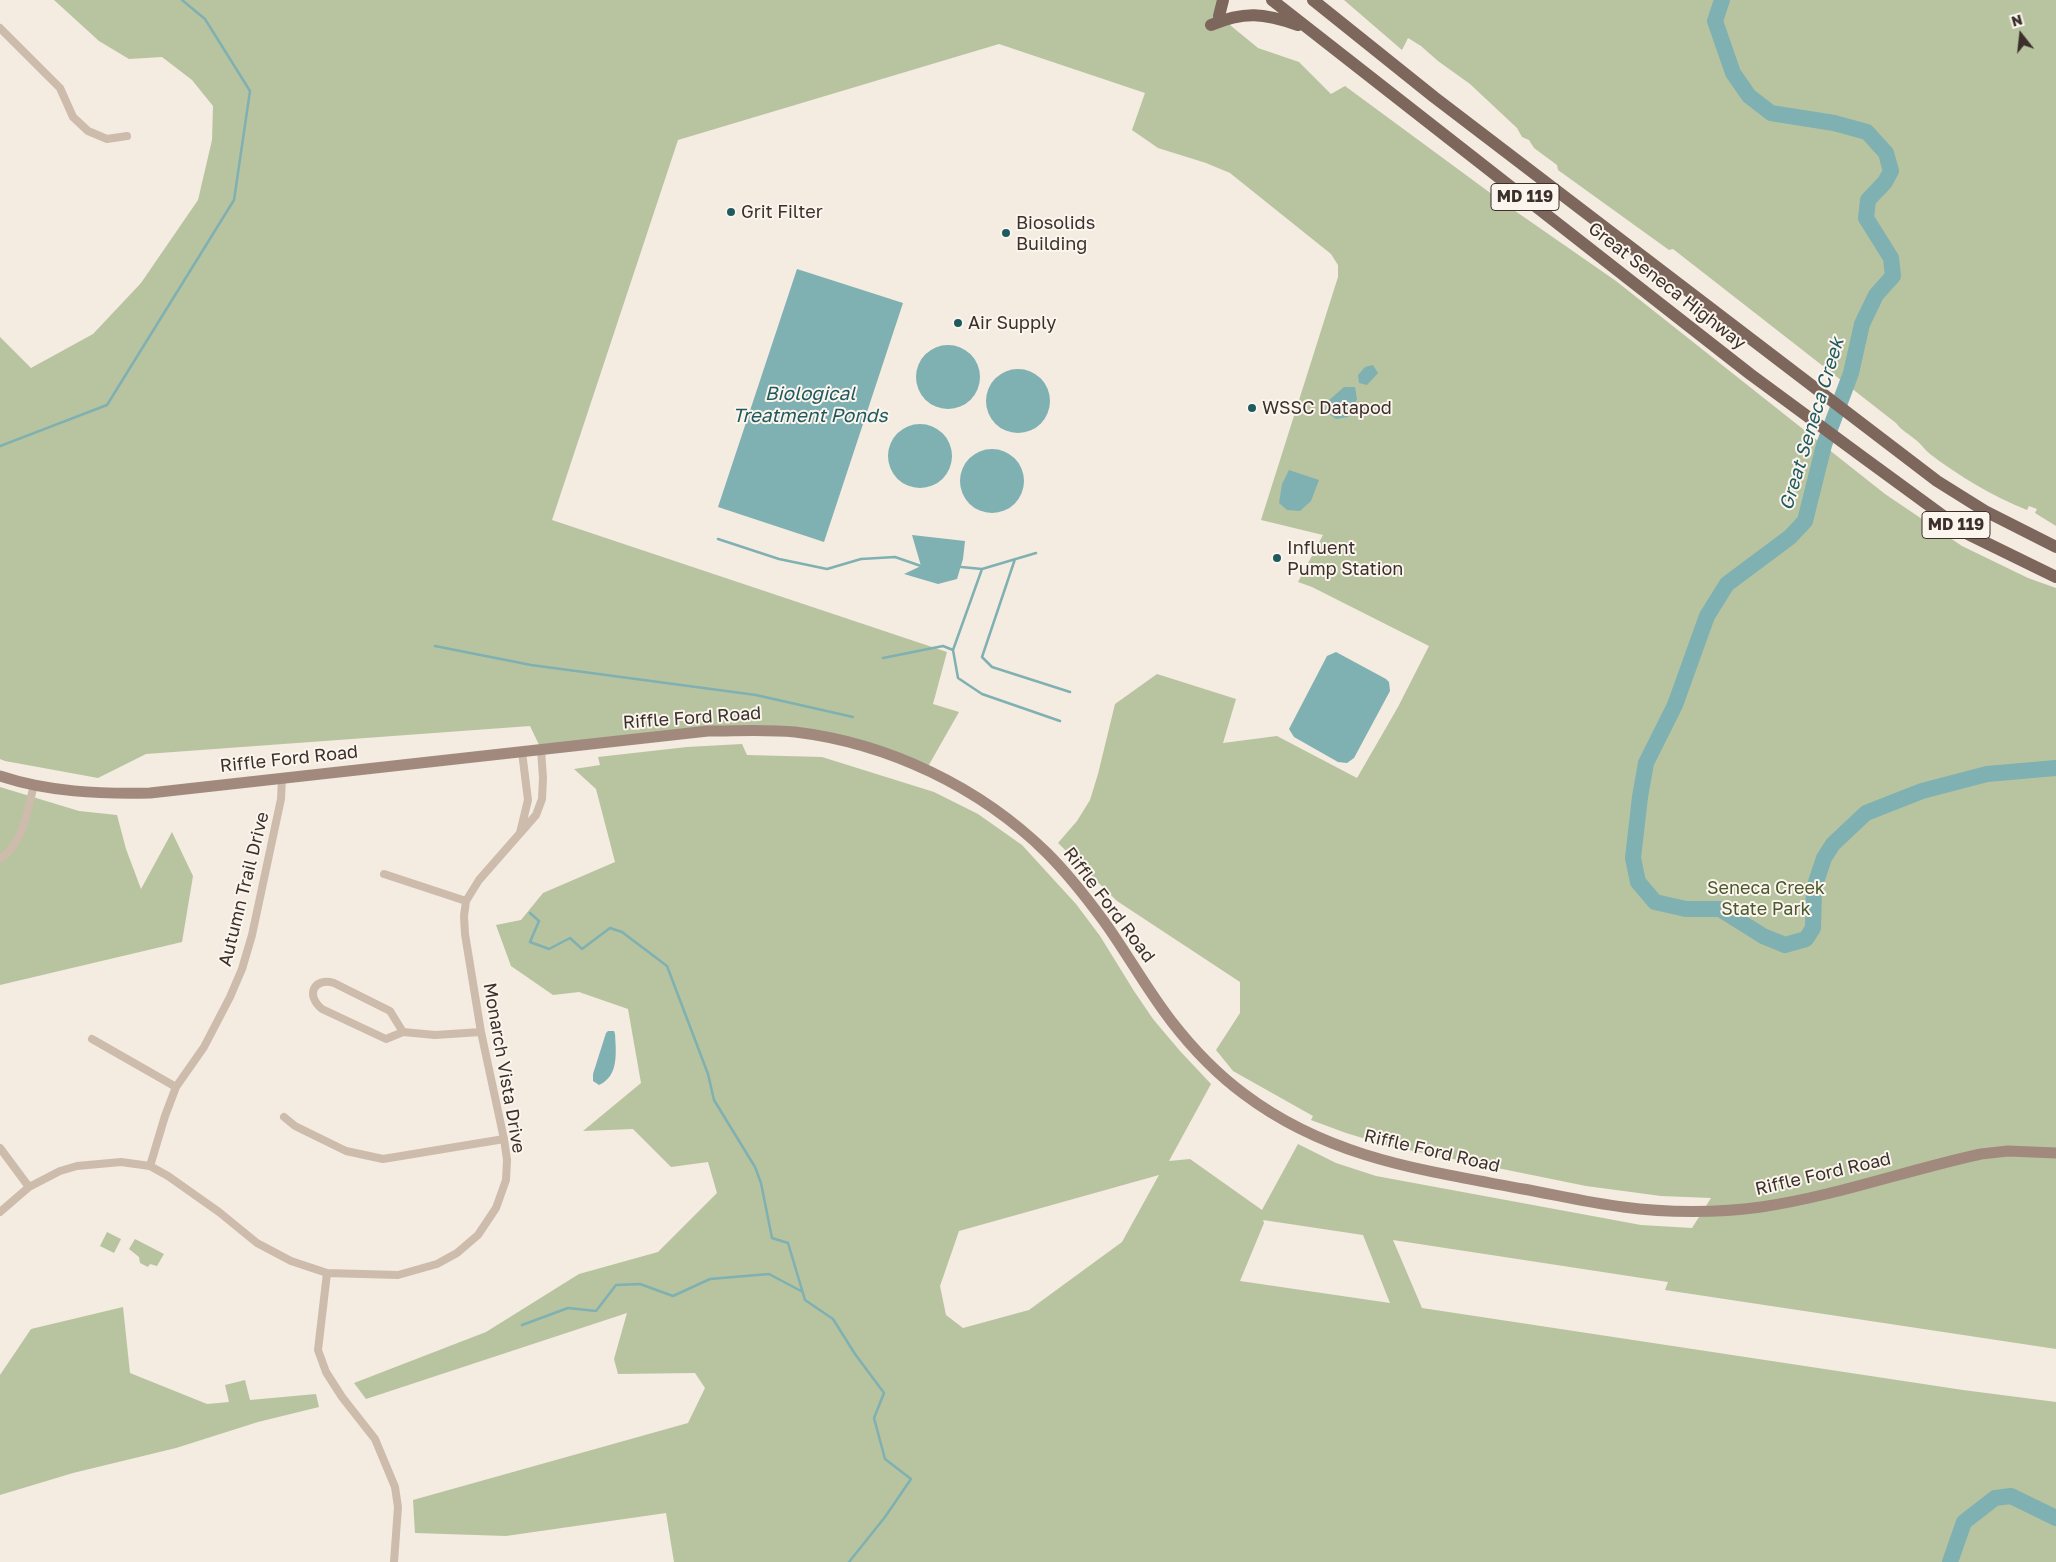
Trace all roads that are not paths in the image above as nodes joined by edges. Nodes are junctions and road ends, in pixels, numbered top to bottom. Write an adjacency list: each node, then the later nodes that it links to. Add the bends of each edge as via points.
1 (1223, 0): 5 (main road, via 1215,21 1261,15)
2 (1272, 0): 5 (main road, Great Seneca Highway / MD 119)
3 (1312, 0): 7 (main road, Great Seneca Highway / MD 119, via 1937,481 1985,511)
4 (0, 28): 6 (street, via 60,88 73,117 88,131 107,140)
5 (1309, 29): 8 (main road, Great Seneca Highway / MD 119, via 1778,395 1968,534)
6 (127, 136)
7 (2056, 547)
8 (2056, 577)
9 (541, 749): 10 (street, Riffle Ford Road); 14 (street, Monarch Vista Drive, via 542,798 536,815); 25 (street, Riffle Ford Road, via 708,731 763,730 796,732 864,747 926,770 982,802 1046,852 1104,921 1170,1021 1213,1067 1243,1093 1279,1118 1318,1138 1382,1161 1626,1208 1698,1211 1759,1207 1808,1198 1981,1154 2008,1151)
10 (522, 752): 12 (street, Riffle Ford Road); 14 (street, Monarch Vista Drive, via 528,800)
11 (0, 776): 13 (street, Riffle Ford Road)
12 (282, 778): 13 (street, Riffle Ford Road, via 150,793 80,792); 21 (street, Autumn Trail Drive, via 279,809 242,969 204,1047)
13 (34, 785): 15 (street, via 20,836 13,848)
14 (520, 833): 17 (street, Monarch Vista Drive, via 479,880)
15 (0, 859)
16 (384, 874): 17 (street)
17 (466, 902): 19 (street, Monarch Vista Drive, via 465,934)
18 (403, 1032): 18 (street, via 390,1012 334,983 320,983 314,989 314,1003 322,1010 386,1039); 19 (street, via 435,1035)
19 (481, 1032): 23 (street, Monarch Vista Drive)
20 (92, 1039): 21 (street)
21 (176, 1088): 26 (street, Autumn Trail Drive)
22 (284, 1117): 23 (street, via 301,1130 346,1151 383,1160)
23 (504, 1139): 29 (street, Monarch Vista Drive, via 506,1180 496,1208 478,1235 457,1253 437,1264 398,1275)
24 (0, 1148): 27 (street)
25 (2056, 1153)
26 (150, 1166): 27 (street, Monarch Vista Drive, via 121,1162 77,1166); 29 (street, Monarch Vista Drive, via 219,1212 257,1243 291,1261)
27 (29, 1187): 28 (street, Monarch Vista Drive)
28 (0, 1212)
29 (326, 1273): 30 (street, via 318,1350 326,1372 375,1439 395,1486 398,1508)
30 (394, 1562)

